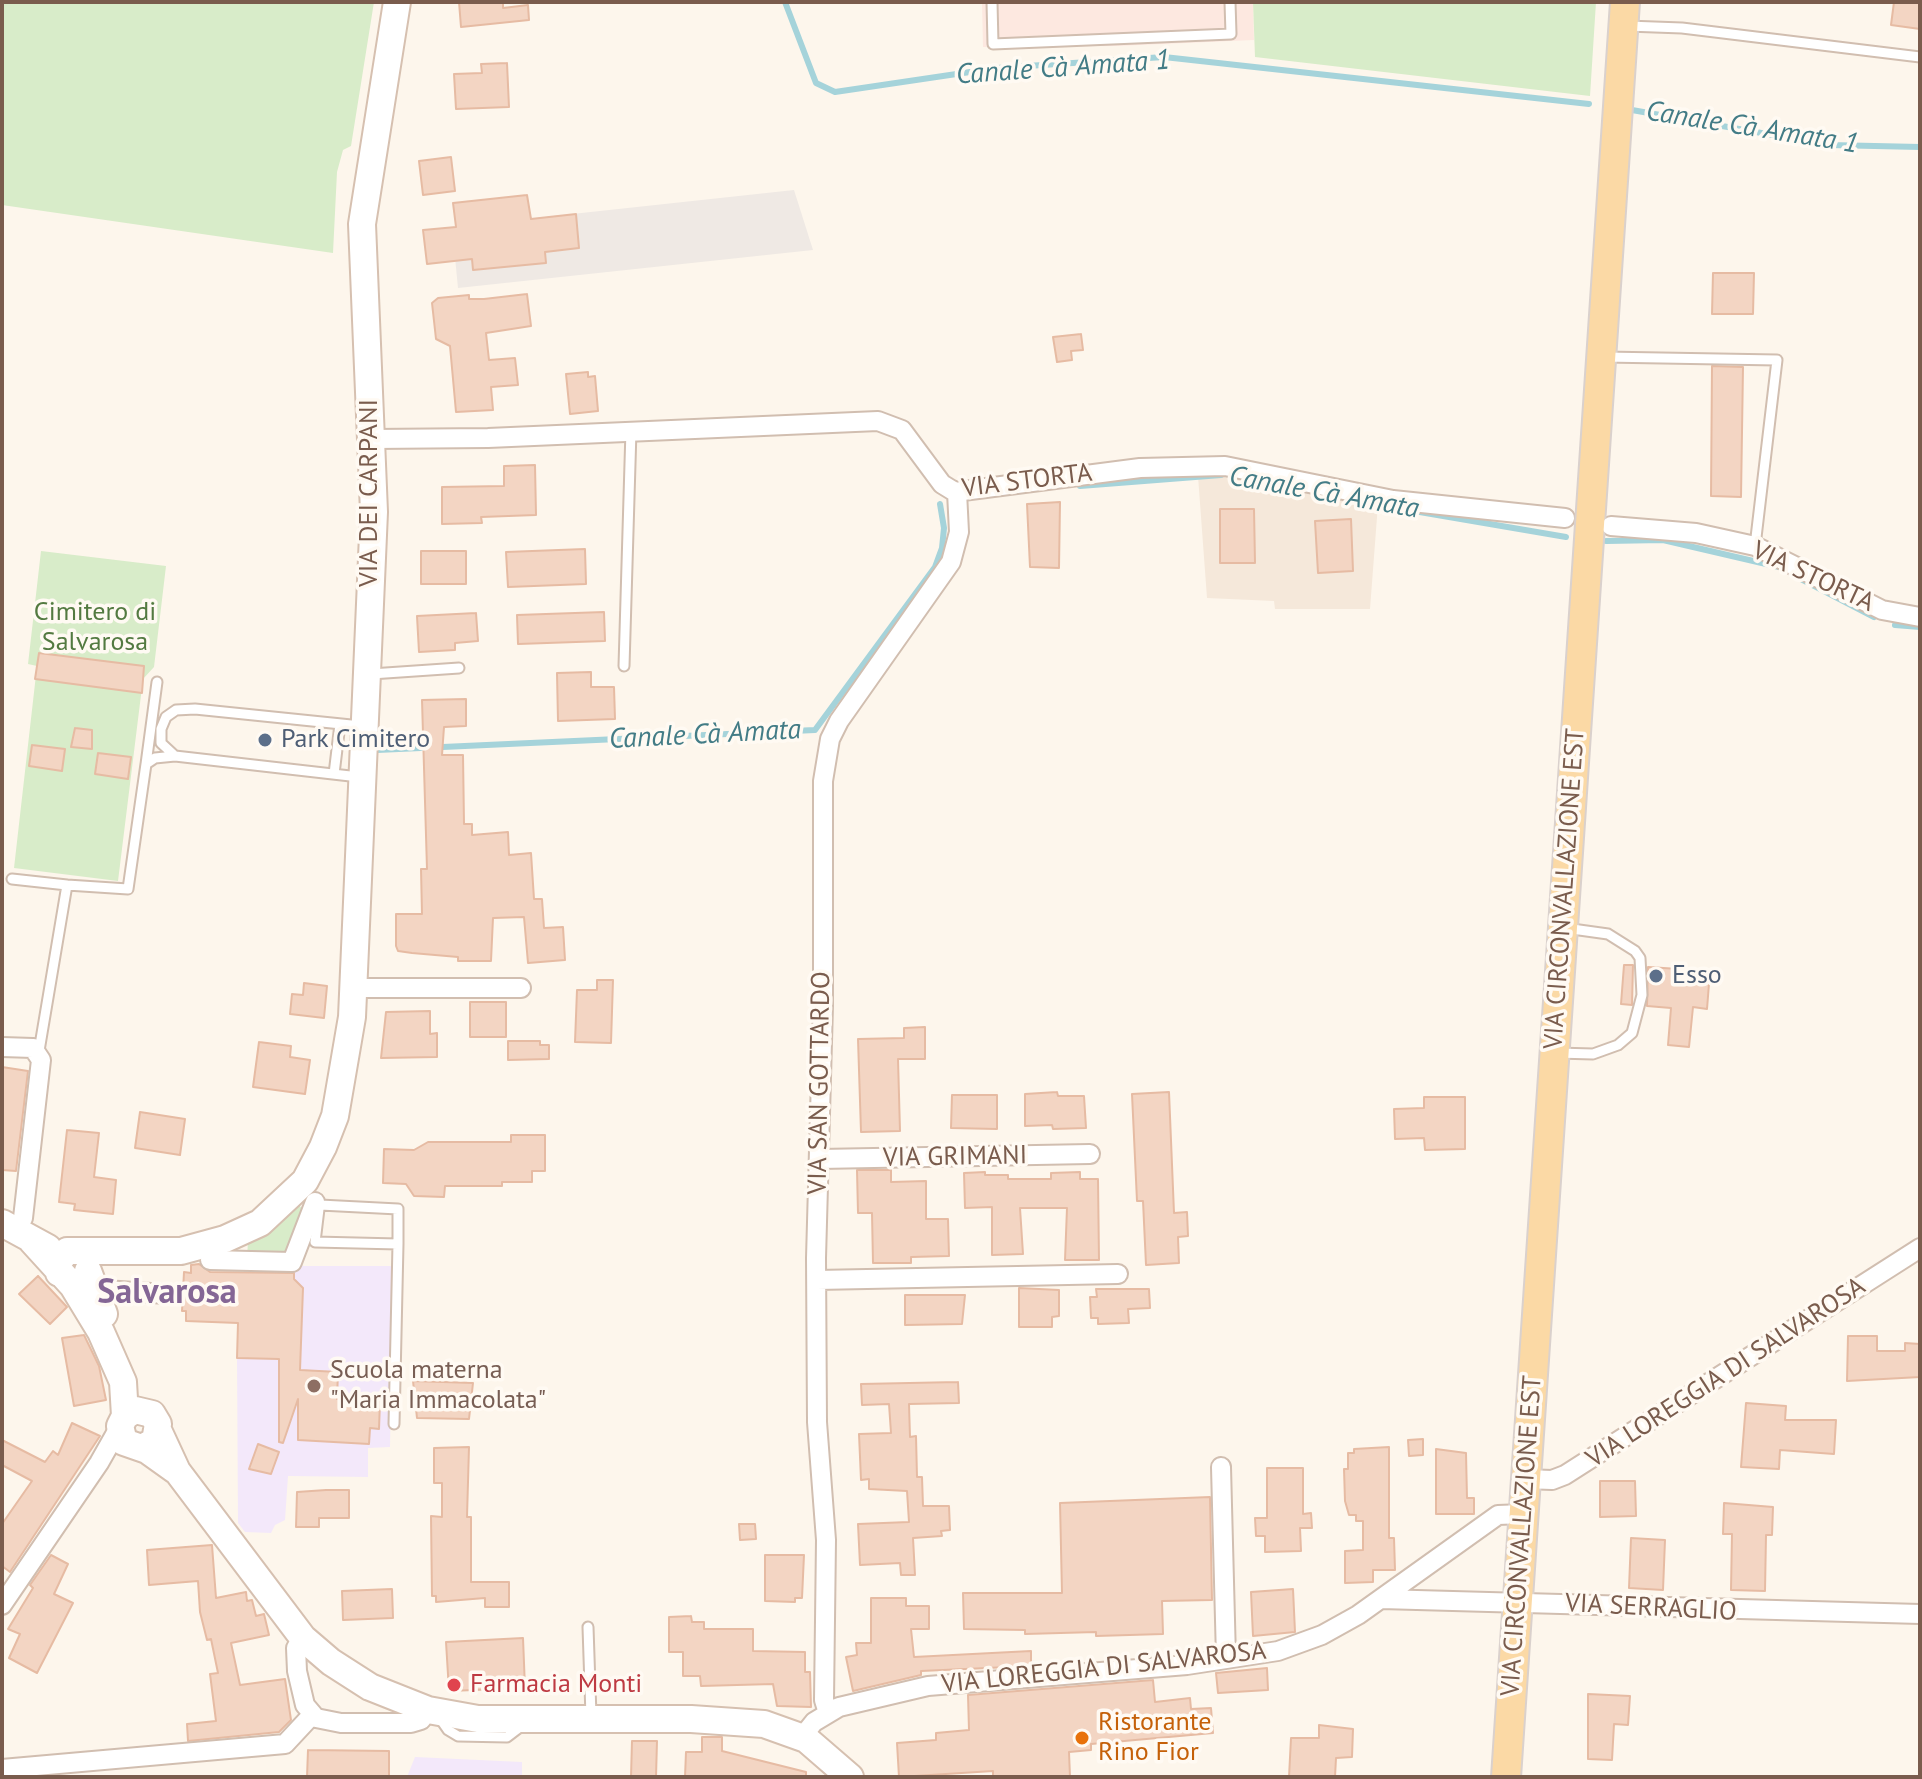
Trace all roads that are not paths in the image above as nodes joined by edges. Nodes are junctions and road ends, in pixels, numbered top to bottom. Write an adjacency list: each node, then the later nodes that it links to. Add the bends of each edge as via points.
1 (397, 2): 8 (street, VIA DEI CARPANI, via 362,224)
2 (992, 2): 3 (lane, via 993,44 1231,34)
3 (1230, 2)
4 (1624, 14): 5 (lane, via 1690,29); 6 (main road, VIA CIRCONVALLAZIONE EST)
5 (1920, 57)
6 (1601, 356): 12 (lane, via 1777,360); 25 (main road, VIA CIRCONVALLAZIONE EST)
7 (631, 430): 8 (street, VIA STORTA); 9 (street, VIA STORTA, via 883,422 905,434 945,487); 14 (lane)
8 (373, 439): 16 (street, VIA DEI CARPANI)
9 (957, 492): 10 (street, VIA STORTA, via 1140,468 1225,466 1393,500); 32 (street, VIA SAN GOTTARDO, via 959,532 951,562 851,701 826,758)
10 (1565, 518)
11 (1611, 526): 12 (street, VIA STORTA, via 1679,531)
12 (1755, 546): 13 (street, VIA STORTA, via 1882,610)
13 (1920, 617)
14 (624, 666)
15 (459, 668): 16 (lane)
16 (366, 674): 18 (street, VIA DEI CARPANI)
17 (157, 682): 20 (lane)
18 (352, 725): 19 (lane, via 176,710 161,729 161,743); 21 (lane); 22 (street, VIA DEI CARPANI)
19 (175, 756): 20 (lane); 21 (lane)
20 (146, 764): 24 (lane, via 128,889)
21 (334, 774): 22 (lane)
22 (362, 777): 26 (street, VIA DEI CARPANI)
23 (12, 879): 24 (lane)
24 (67, 885): 29 (lane)
25 (1562, 928): 30 (main road, VIA CIRCONVALLAZIONE EST); 30 (lane, via 1608,934 1635,951 1642,995 1632,1033 1618,1045 1593,1054)
26 (354, 988): 27 (street); 33 (street, VIA DEI CARPANI, via 335,1116 319,1156)
27 (521, 988)
28 (2, 1047): 29 (street)
29 (39, 1052): 34 (street, via 23,1218)
30 (1554, 1053): 47 (main road, VIA CIRCONVALLAZIONE EST)
31 (1090, 1154): 32 (street, VIA GRIMANI)
32 (820, 1159): 40 (street, VIA SAN GOTTARDO)
33 (311, 1198): 35 (lane, via 398,1209); 35 (lane, VIA DEI CARPANI, via 315,1242); 37 (street, via 292,1262); 38 (street, VIA DEI CARPANI, via 225,1239 181,1251 122,1253)
34 (17, 1232): 38 (street)
35 (398, 1244): 43 (lane)
36 (1920, 1248): 47 (street, VIA LOREGGIA DI SALVAROSA, via 1570,1472 1548,1481)
37 (210, 1260)
38 (79, 1270): 41 (street); 42 (street, via 126,1398); 44 (street, via 99,1303)
39 (1118, 1274): 40 (street)
40 (817, 1280): 57 (street, VIA SAN GOTTARDO)
41 (167, 1294)
42 (122, 1421): 44 (street, via 124,1442); 44 (street, via 141,1410); 46 (street)
43 (394, 1424)
44 (148, 1435): 46 (street); 54 (street)
45 (1221, 1467): 55 (street)
46 (90, 1475): 51 (street)
47 (1525, 1479): 48 (main road, VIA CIRCONVALLAZIONE EST)
48 (1523, 1514): 49 (street, VIA LOREGGIA DI SALVAROSA, via 1494,1517); 50 (main road, VIA CIRCONVALLAZIONE EST)
49 (1381, 1599): 50 (street, VIA SERRAGLIO); 55 (street, VIA LOREGGIA DI SALVAROSA, via 1295,1646)
50 (1517, 1602): 52 (street, VIA SERRAGLIO); 63 (main road, VIA CIRCONVALLAZIONE EST)
51 (2, 1605)
52 (1920, 1614)
53 (588, 1627): 59 (lane)
54 (303, 1638): 56 (street, via 358,1681); 58 (street, via 295,1654 303,1699)
55 (1226, 1658): 57 (street, VIA LOREGGIA DI SALVAROSA, via 928,1686 868,1698)
56 (431, 1711): 58 (street, via 405,1724 341,1723); 59 (street, via 478,1719)
57 (828, 1713): 60 (street, VIA LOREGGIA DI SALVAROSA)
58 (312, 1715): 61 (street, via 285,1744)
59 (591, 1720): 60 (street, via 746,1722)
60 (802, 1737): 62 (street)
61 (2, 1769)
62 (837, 1772)
63 (1506, 1777)

